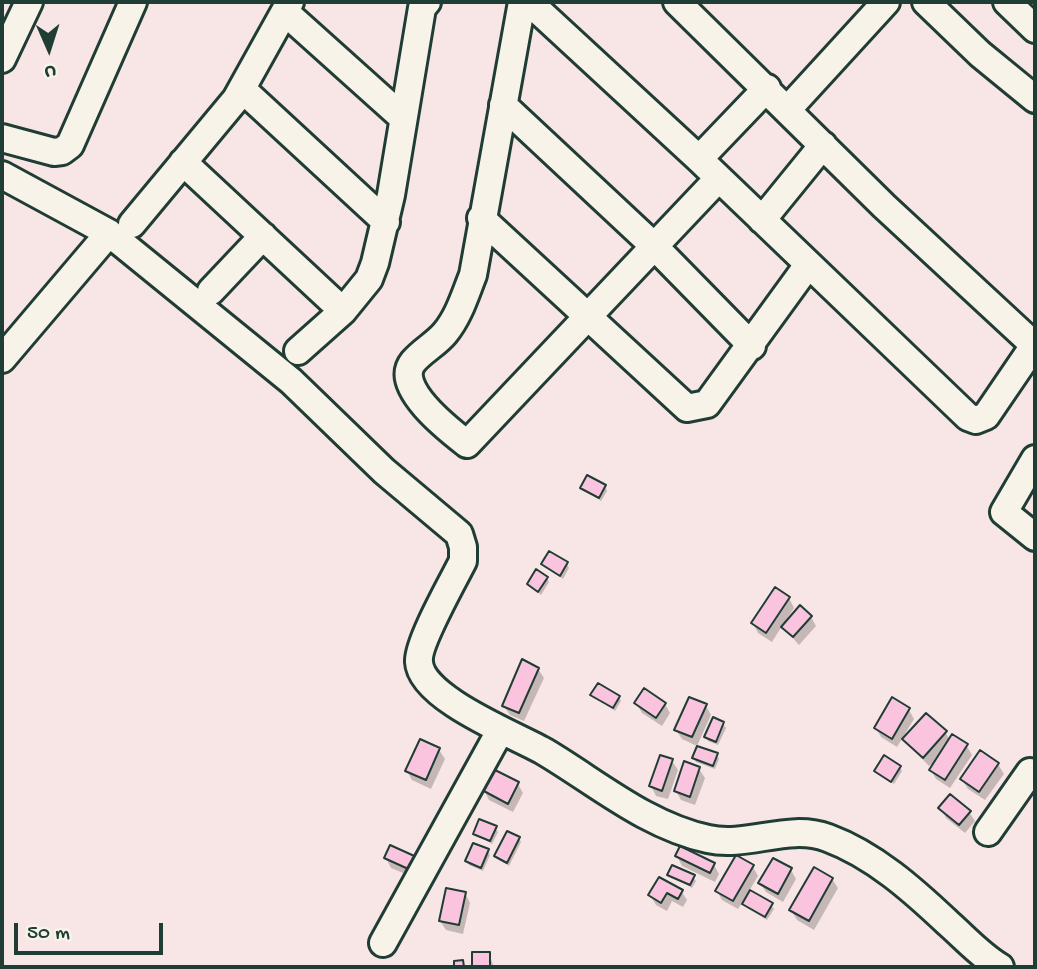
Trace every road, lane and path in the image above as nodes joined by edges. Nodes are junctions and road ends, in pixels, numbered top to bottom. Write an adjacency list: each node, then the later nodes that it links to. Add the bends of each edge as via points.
1 (29, 2): 13 (street)
2 (133, 2): 21 (street, via 70,145 54,152)
3 (522, 2): 18 (street)
4 (529, 2): 23 (street)
5 (677, 2): 15 (street)
6 (886, 2): 19 (street)
7 (926, 2): 17 (street)
8 (951, 2): 14 (street)
9 (1007, 2): 12 (street)
10 (421, 4): 20 (street)
11 (287, 7): 16 (street); 20 (street)
12 (1035, 29)
13 (2, 59)
14 (1035, 79)
15 (767, 88): 19 (street); 23 (street)
16 (242, 89): 24 (street); 29 (street)
17 (1035, 99)
18 (503, 105): 27 (street); 32 (street)
19 (788, 109): 22 (street)
20 (402, 117): 29 (street)
21 (2, 138)
22 (823, 145): 28 (street); 37 (street)
23 (699, 159): 26 (street)
24 (183, 162): 30 (street); 31 (street)
25 (2, 175): 30 (street)
26 (718, 178): 28 (street); 32 (street)
27 (481, 218): 36 (street); 36 (street, via 473,275 459,311 445,333 412,363 408,374 413,390 442,423 467,444)
28 (762, 220): 33 (street)
29 (386, 222): 35 (street, via 369,279)
30 (120, 229): 40 (street); 43 (street, via 459,534 463,561 418,664 427,679 461,709)
31 (263, 236): 34 (street); 35 (street)
32 (655, 247): 36 (street); 38 (street)
33 (808, 265): 37 (street, via 976,420 986,415); 38 (street)
34 (211, 291)
35 (343, 310): 39 (street)
36 (586, 315): 38 (street, via 687,408 707,404)
37 (1035, 345)
38 (752, 346)
39 (298, 351)
40 (2, 359)
41 (1035, 459): 42 (street, via 1004,512)
42 (1035, 537)
43 (500, 731): 46 (street); 47 (street, via 541,750 609,795 686,833 732,841 798,832 827,837 869,858)
44 (1034, 771): 45 (street)
45 (988, 832)
46 (383, 943)
47 (1000, 967)

